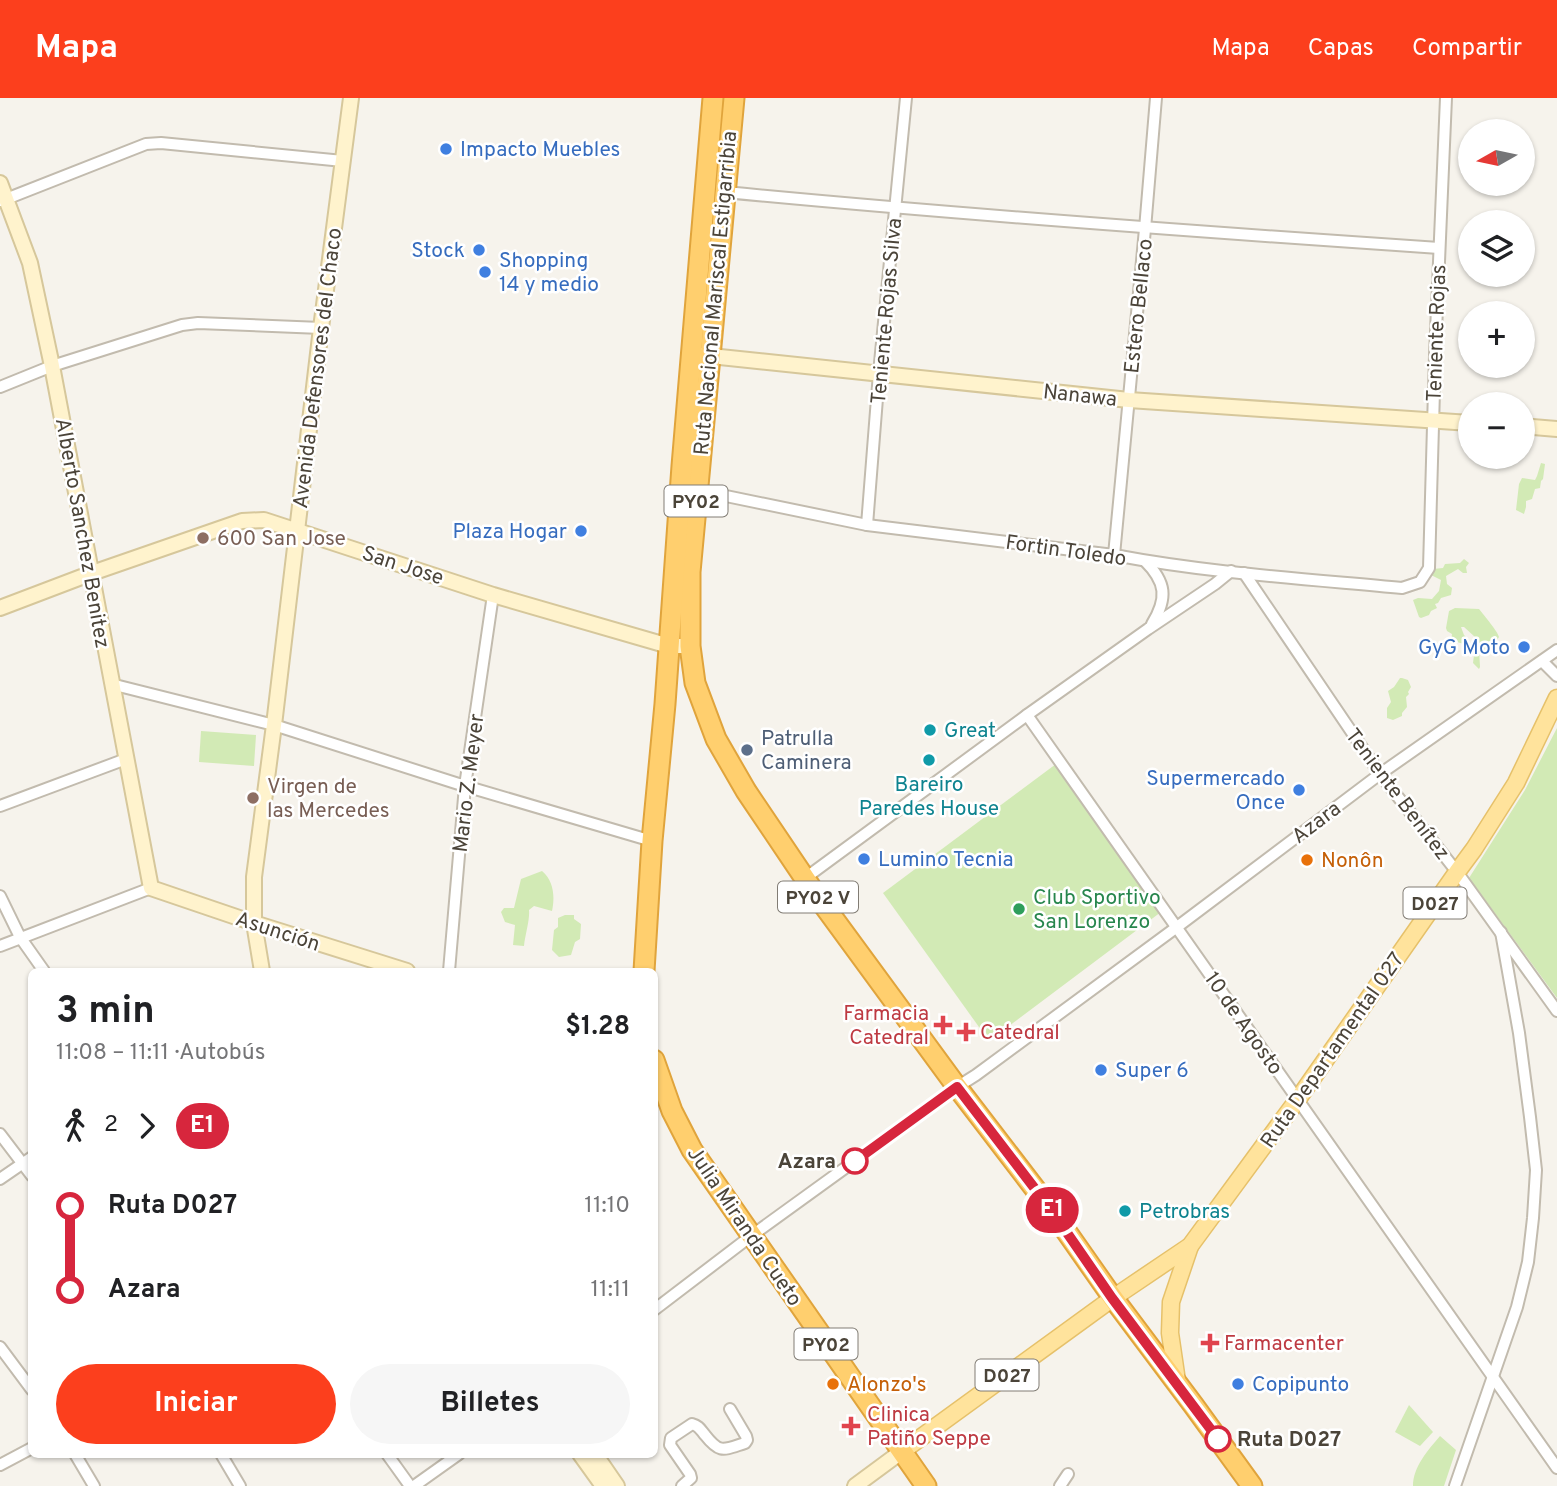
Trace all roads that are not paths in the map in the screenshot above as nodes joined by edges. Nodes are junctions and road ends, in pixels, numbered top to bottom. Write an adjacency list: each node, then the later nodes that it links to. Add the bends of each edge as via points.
1 (351, 98): 7 (street, Avenida Defensores del Chaco)
2 (713, 98): 15 (highway, Ruta Nacional Mariscal Estigarribia / PY02)
3 (734, 98): 9 (highway, Ruta Nacional Mariscal Estigarribia / PY02)
4 (906, 98): 11 (street, Teniente Rojas Silva)
5 (1156, 98): 12 (street, Estero Bellaco)
6 (1446, 98): 13 (street, Teniente Rojas)
7 (344, 161): 10 (street, via 146,144); 14 (street, Avenida Defensores del Chaco)
8 (0, 183): 10 (street, Alberto Sanchez Benitez)
9 (725, 192): 11 (street); 15 (highway, Ruta Nacional Mariscal Estigarribia / PY02)
10 (3, 200): 16 (street, Alberto Sanchez Benitez, via 30,262)
11 (895, 208): 12 (street); 17 (street, Teniente Rojas Silva)
12 (1146, 229): 13 (street); 19 (street, Estero Bellaco)
13 (1439, 248): 20 (street, Teniente Rojas)
14 (321, 328): 16 (street, via 182,325); 26 (street, Avenida Defensores del Chaco)
15 (700, 355): 17 (street, Nanawa); 24 (highway, Ruta Nacional Mariscal Estigarribia / PY02); 36 (highway, Ruta Nacional Mariscal Estigarribia / PY02, via 682,467)
16 (52, 366): 18 (street); 31 (street, Alberto Sanchez Benitez)
17 (879, 373): 19 (street, Nanawa); 25 (street, Teniente Rojas Silva)
18 (0, 387)
19 (1129, 400): 20 (street, Nanawa); 27 (street, Estero Bellaco)
20 (1434, 420): 21 (street, Nanawa); 29 (street, Teniente Rojas)
21 (1458, 422)
22 (1535, 427): 23 (street)
23 (1557, 429)
24 (697, 490): 25 (street, Fortin Toledo); 37 (highway, Ruta Nacional Mariscal Estigarribia / PY02)
25 (867, 525): 27 (street, Fortin Toledo)
26 (297, 530): 31 (street, San Jose, via 264,520 243,521); 33 (street, San Jose); 46 (street, Avenida Defensores del Chaco)
27 (1114, 555): 28 (street, Fortin Toledo)
28 (1145, 561): 30 (street, Fortin Toledo); 35 (street, via 1158,575 1162,595 1159,613)
29 (1429, 568): 32 (street, Fortin Toledo, via 1420,582 1402,588)
30 (1231, 571): 32 (street, Fortin Toledo); 35 (street)
31 (92, 573): 34 (street, San Jose); 41 (street, Alberto Sanchez Benitez)
32 (1244, 573): 48 (street, Teniente Benítez)
33 (493, 595): 36 (street, San Jose); 49 (street, Mario Z. Meyer)
34 (0, 608)
35 (1149, 629): 45 (street)
36 (669, 646): 37 (street, San Jose); 44 (highway, PY02)
37 (690, 646): 42 (highway, Ruta Nacional Mariscal Estigarribia / PY02)
38 (1557, 650): 39 (street, Azara)
39 (1542, 661): 40 (street); 48 (street, Azara)
40 (1557, 676)
41 (111, 684): 46 (street); 47 (street, Alberto Sanchez Benitez)
42 (699, 696): 44 (highway); 53 (highway, Ruta Nacional Mariscal Estigarribia / PY02 V, via 746,792)
43 (1557, 698): 52 (main road, Ruta Departamental 027 / D027, via 1516,783)
44 (665, 705): 51 (highway, PY02)
45 (1027, 715): 53 (street); 57 (street, 10 de Agosto)
46 (274, 725): 49 (street); 56 (street, Avenida Defensores del Chaco, via 254,877)
47 (126, 759): 50 (street); 54 (street, Alberto Sanchez Benitez)
48 (1380, 774): 52 (street, Teniente Benítez); 57 (street, Azara)
49 (465, 786): 51 (street); 64 (street, Mario Z. Meyer)
50 (0, 806)
51 (652, 841): 65 (highway, PY02)
52 (1457, 872): 58 (street, Teniente Benítez); 69 (main road, Ruta Departamental 027 / D027)
53 (804, 878): 68 (highway, Ruta Nacional Mariscal Estigarribia / PY02 V)
54 (151, 888): 56 (street, Asunción); 59 (street)
55 (0, 896): 59 (street)
56 (254, 923): 62 (street, Avenida Defensores del Chaco); 63 (street, Asunción)
57 (1177, 927): 68 (street, Azara); 69 (street, 10 de Agosto)
58 (1502, 932): 66 (street, Teniente Benítez); 78 (street, via 1536,1170 1528,1262)
59 (20, 937): 60 (street); 61 (street)
60 (0, 946)
61 (42, 968)
62 (262, 968)
63 (397, 968)
64 (449, 968)
65 (644, 968)
66 (1557, 1011)
67 (658, 1071): 73 (highway, Julia Miranda Cueto / PY02, via 692,1150)
68 (957, 1087): 73 (street, Azara); 75 (highway, Ruta Nacional Mariscal Estigarribia / PY02 V)
69 (1298, 1099): 74 (main road, Ruta Departamental 027 / D027); 78 (street, 10 de Agosto)
70 (0, 1135): 71 (street)
71 (27, 1160): 72 (street)
72 (0, 1179)
73 (751, 1236): 76 (street, Azara); 83 (highway, Julia Miranda Cueto / PY02)
74 (1190, 1246): 75 (main road, Ruta Departamental 027 / D027); 79 (main road, via 1171,1302)
75 (1112, 1298): 79 (highway, Ruta Nacional Mariscal Estigarribia / PY02 V); 83 (main road, D027)
76 (658, 1307)
77 (0, 1347): 80 (street)
78 (1492, 1375): 91 (street, 10 de Agosto); 103 (street)
79 (1177, 1383): 93 (highway, Ruta Nacional Mariscal Estigarribia / PY02 V)
80 (28, 1385)
81 (730, 1409): 99 (street, via 746,1436 745,1443 719,1449 692,1424 671,1438 670,1445 691,1478)
82 (28, 1450): 90 (street)
83 (901, 1452): 100 (street); 101 (highway, Julia Miranda Cueto / PY02)
84 (77, 1458): 94 (street)
85 (223, 1458): 95 (street)
86 (390, 1458): 96 (street)
87 (453, 1458): 96 (street)
88 (583, 1458): 97 (street)
89 (597, 1458): 98 (street)
90 (0, 1465)
91 (1557, 1468)
92 (1068, 1474): 102 (street)
93 (1246, 1483)
94 (94, 1486)
95 (240, 1486)
96 (412, 1486)
97 (603, 1486)
98 (617, 1486)
99 (682, 1486)
100 (855, 1486)
101 (926, 1486)
102 (1060, 1486)
103 (1455, 1486)

